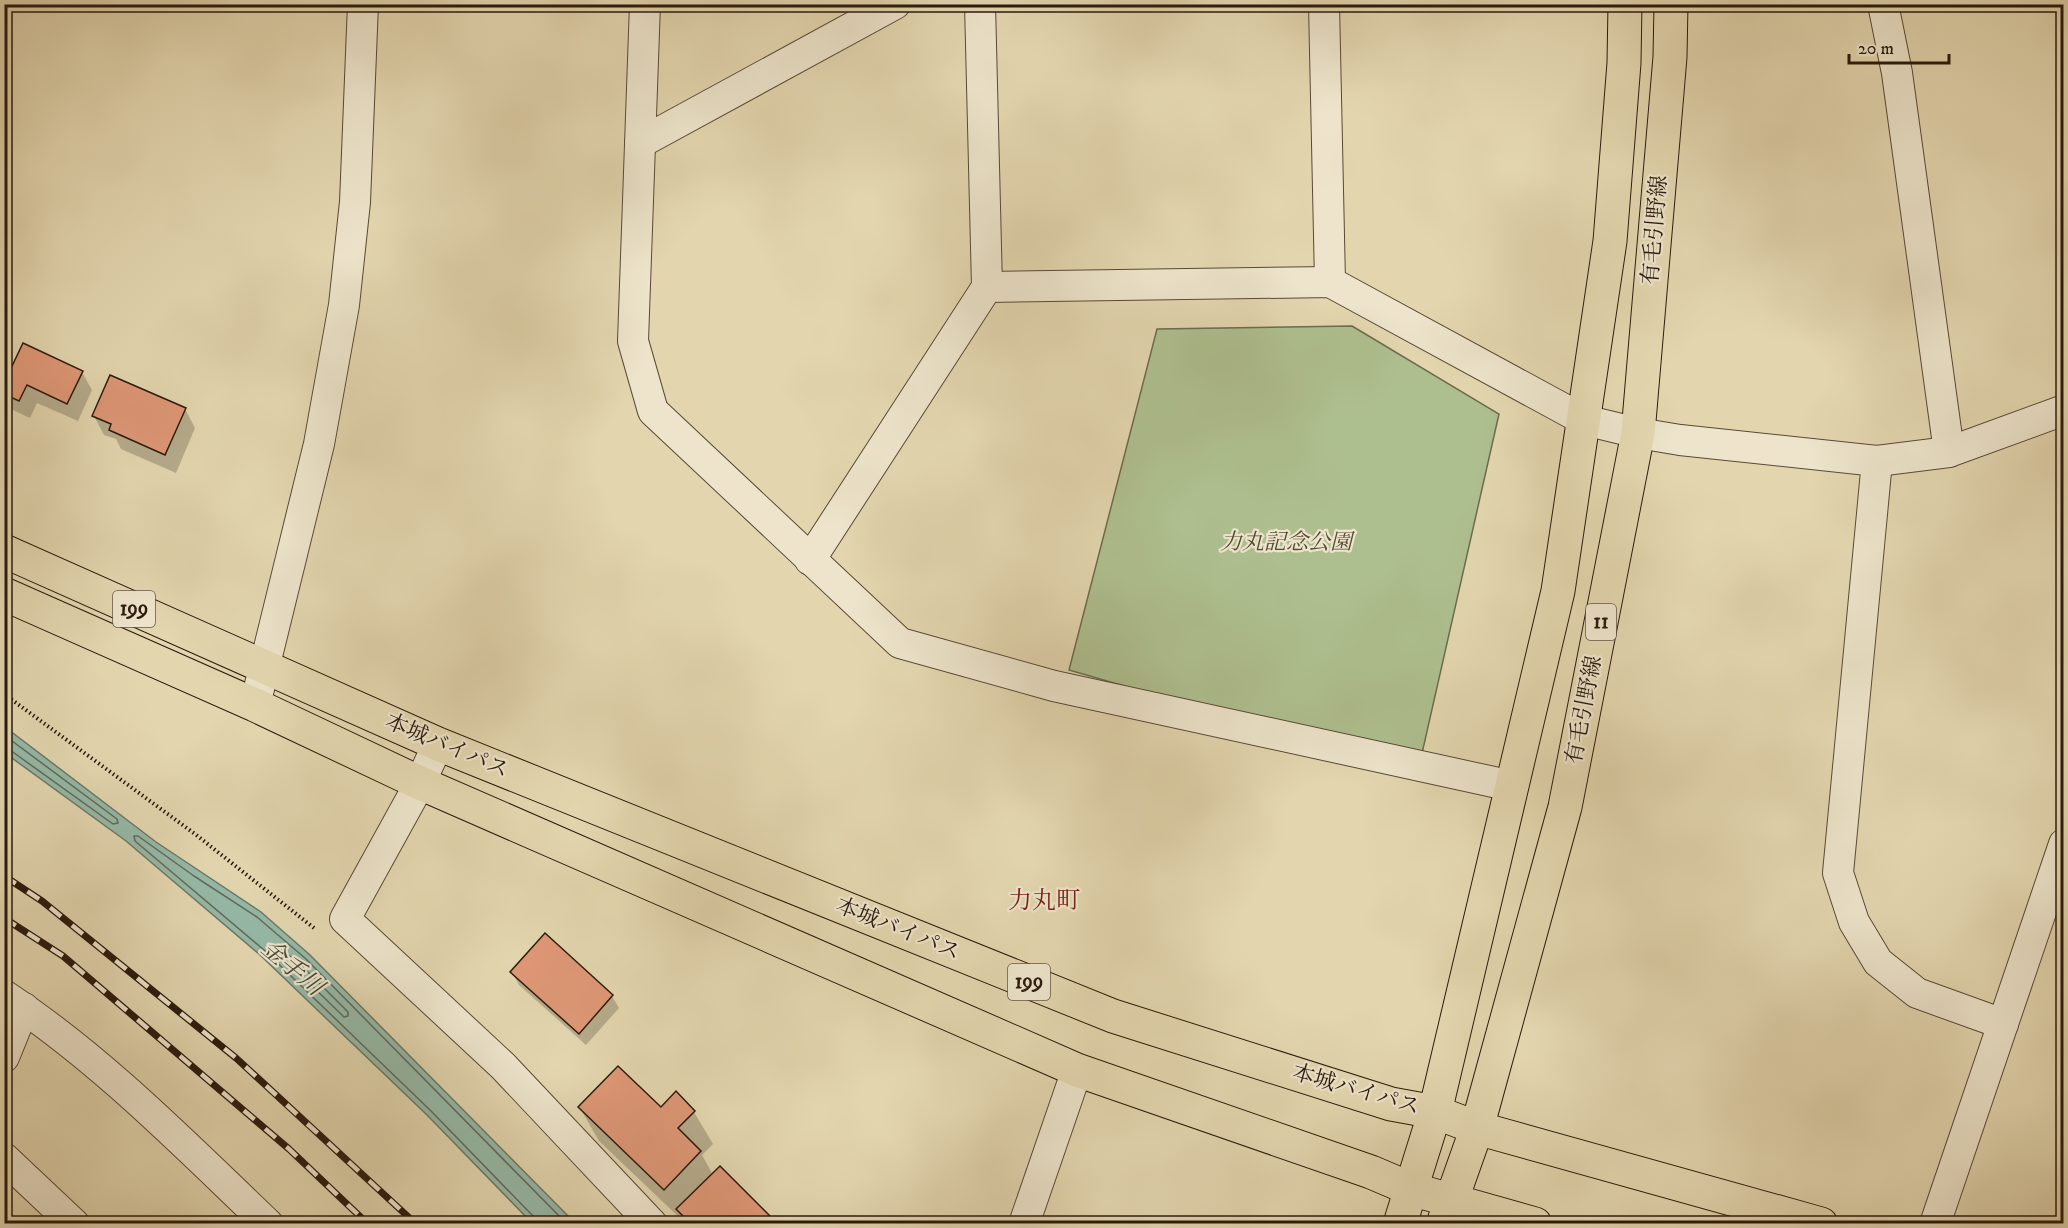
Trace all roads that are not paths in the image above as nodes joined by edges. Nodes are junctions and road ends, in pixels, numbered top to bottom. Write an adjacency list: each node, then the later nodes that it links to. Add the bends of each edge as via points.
1 (363, 4): 20 (street, via 356,202 344,306 319,444)
2 (645, 4): 9 (street)
3 (895, 4): 9 (street)
4 (980, 4): 11 (street)
5 (1324, 4): 10 (street)
6 (1625, 4): 13 (main road, 有毛引野線 / 11, via 1610,241)
7 (1671, 4): 14 (main road, 有毛引野線 / 11, via 1670,57)
8 (1883, 4): 15 (street, via 1897,72)
9 (640, 143): 18 (street, via 633,341 653,411)
10 (1330, 282): 11 (street); 13 (street)
11 (987, 287): 18 (street)
12 (2064, 410): 15 (street)
13 (1584, 420): 14 (street); 24 (main road, 有毛引野線 / 11, via 1558,591)
14 (1638, 433): 16 (street); 31 (main road, 有毛引野線 / 11, via 1565,807)
15 (1949, 452): 16 (street)
16 (1877, 462): 27 (street, via 1838,873 1854,922 1878,962 1917,993)
17 (4, 551): 20 (main road, 本城バイパス / 199)
18 (810, 560): 24 (street, via 900,642 1054,686)
19 (4, 594): 21 (main road, 本城バイパス / 199)
20 (264, 667): 21 (street); 22 (main road, 本城バイパス / 199)
21 (255, 705): 23 (main road, 本城バイパス / 199)
22 (438, 744): 23 (street); 30 (main road, 本城バイパス / 199, via 1113,1016 1391,1104)
23 (420, 783): 29 (main road, 本城バイパス / 199); 37 (street, via 345,919 503,1066)
24 (1512, 786): 30 (main road, 有毛引野線 / 11)
25 (2064, 844): 27 (street)
26 (14, 1001): 28 (street); 36 (street, via 121,1086)
27 (2002, 1024): 42 (street)
28 (4, 1057)
29 (1077, 1070): 33 (main road, 本城バイパス / 199); 38 (street)
30 (1435, 1112): 31 (main road, 本城バイパス / 199); 33 (main road, 有毛引野線 / 11)
31 (1477, 1128): 34 (main road, 有毛引野線 / 11); 41 (main road, 本城バイパス / 199)
32 (4, 1158): 35 (street)
33 (1411, 1189): 34 (main road, 本城バイパス / 199); 39 (main road, 有毛引野線 / 11)
34 (1448, 1213): 40 (main road, 本城バイパス / 199)
35 (74, 1224)
36 (268, 1224)
37 (652, 1224)
38 (1024, 1224)
39 (1400, 1224)
40 (1535, 1224)
41 (1821, 1224)
42 (1935, 1224)

